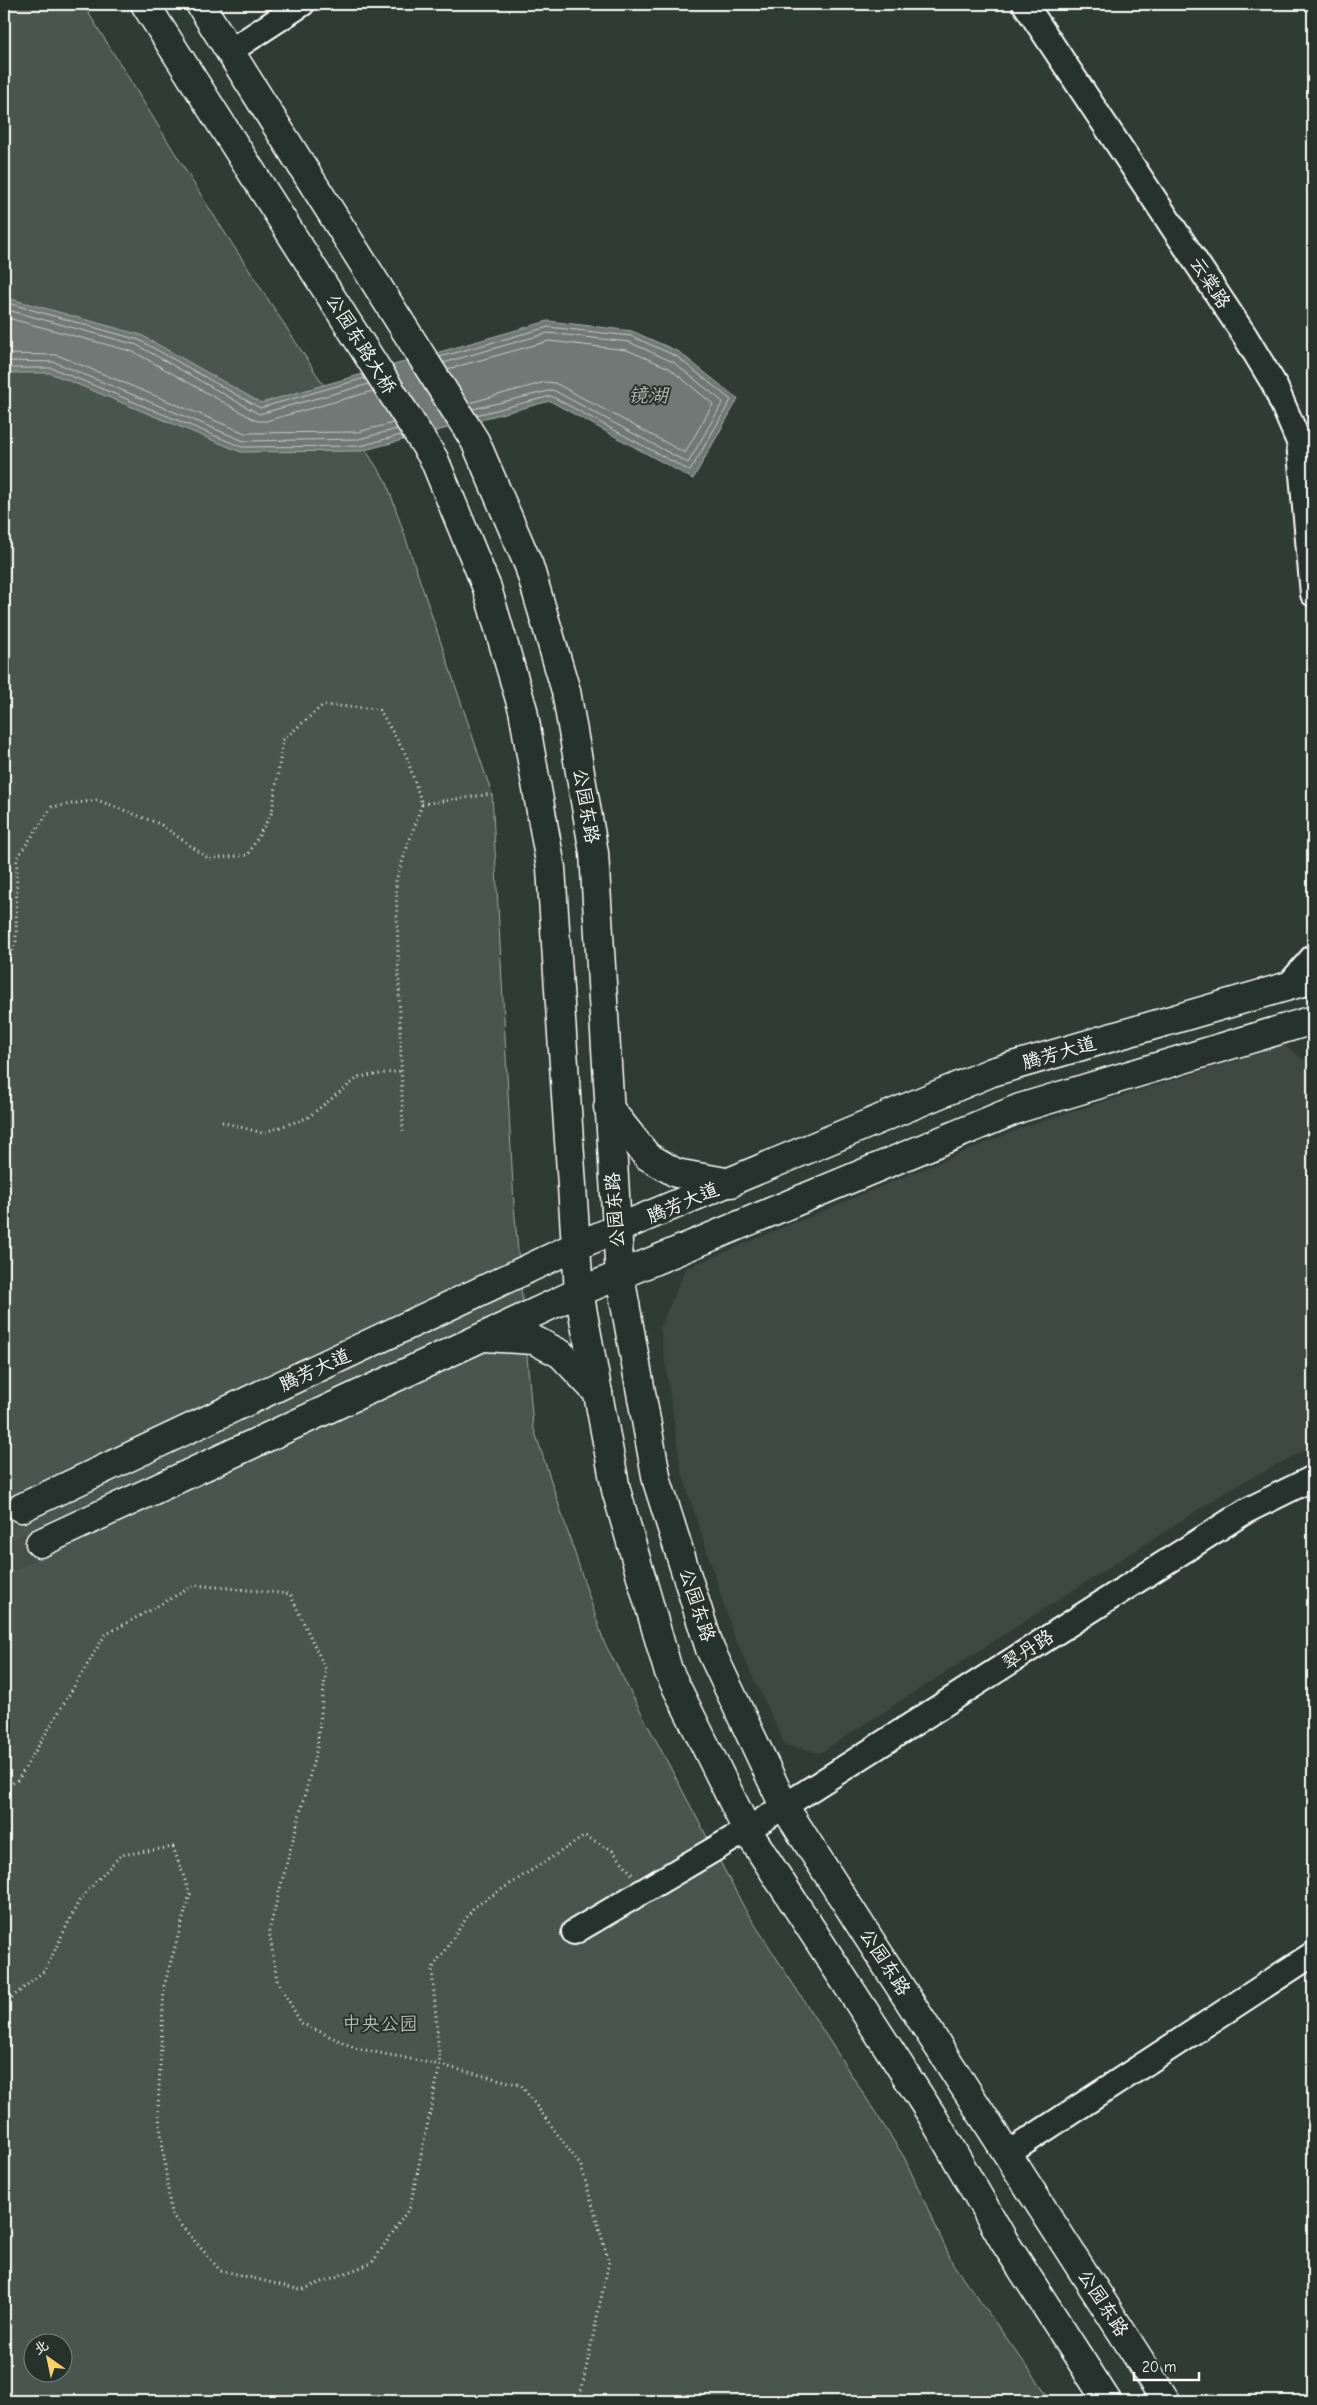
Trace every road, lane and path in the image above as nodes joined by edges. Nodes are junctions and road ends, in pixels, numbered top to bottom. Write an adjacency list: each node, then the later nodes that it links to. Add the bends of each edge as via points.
1 (145, 4): 21 (main road, 公园东路大桥, via 434,459 487,588 522,710 551,868)
2 (200, 4): 5 (main road)
3 (302, 4): 5 (street)
4 (1027, 4): 6 (street, 云棠路, via 1245,336)
5 (230, 51): 16 (main road, 公园东路, via 475,441 529,566 566,692 594,853)
6 (1306, 439): 7 (street, 云棠路)
7 (1313, 594)
8 (492, 794): 9 (path)
9 (422, 804): 11 (path, via 406,755 379,709 323,705 283,740 272,812 248,856 209,859 160,824 98,800 52,807 17,858 16,944); 15 (path, via 396,880)
10 (1313, 957): 13 (street)
11 (4, 969)
12 (1313, 979): 13 (main road, 腾芳大道)
13 (1287, 986): 19 (main road, 腾芳大道, via 992,1072)
14 (1305, 1027): 22 (main road, via 1020,1108)
15 (401, 1070): 17 (path, via 359,1077 307,1118 262,1134); 18 (path)
16 (608, 1107): 19 (main road, via 647,1156 676,1173); 20 (main road, 公园东路)
17 (222, 1122)
18 (403, 1131)
19 (731, 1183): 20 (main road, 腾芳大道)
20 (616, 1231): 21 (main road, 腾芳大道); 22 (main road, 公园东路)
21 (576, 1246): 23 (main road); 27 (main road, 腾芳大道)
22 (620, 1276): 23 (main road); 30 (main road, 公园东路, via 660,1490 710,1649)
23 (579, 1292): 24 (main road); 25 (main road)
24 (483, 1337): 25 (main road, via 534,1340 561,1354); 28 (main road)
25 (598, 1393): 31 (main road, via 616,1490 668,1670)
26 (1313, 1478): 30 (street, 翠丹路, via 1246,1511)
27 (21, 1508)
28 (40, 1543)
29 (4, 1788): 36 (path, via 18,1780 105,1635 195,1585 290,1594 326,1670 317,1748 269,1931 277,1980 301,2023 355,2048)
30 (784, 1806): 31 (street, 翠丹路); 37 (main road, 公园东路)
31 (747, 1830): 33 (street, 翠丹路); 39 (main road, via 931,2114 1004,2241)
32 (633, 1876): 36 (path, via 612,1850 585,1836 474,1907 432,1969)
33 (574, 1932)
34 (1313, 1954): 37 (street)
35 (4, 2004): 36 (path, via 45,1970 80,1899 121,1855 173,1847 190,1894 164,1986 158,2109 171,2214 220,2270 301,2290 372,2263 410,2207)
36 (440, 2065): 38 (path, via 521,2085 581,2166 609,2262)
37 (1008, 2154): 40 (main road, 公园东路)
38 (579, 2401)
39 (1107, 2401)
40 (1166, 2401)

